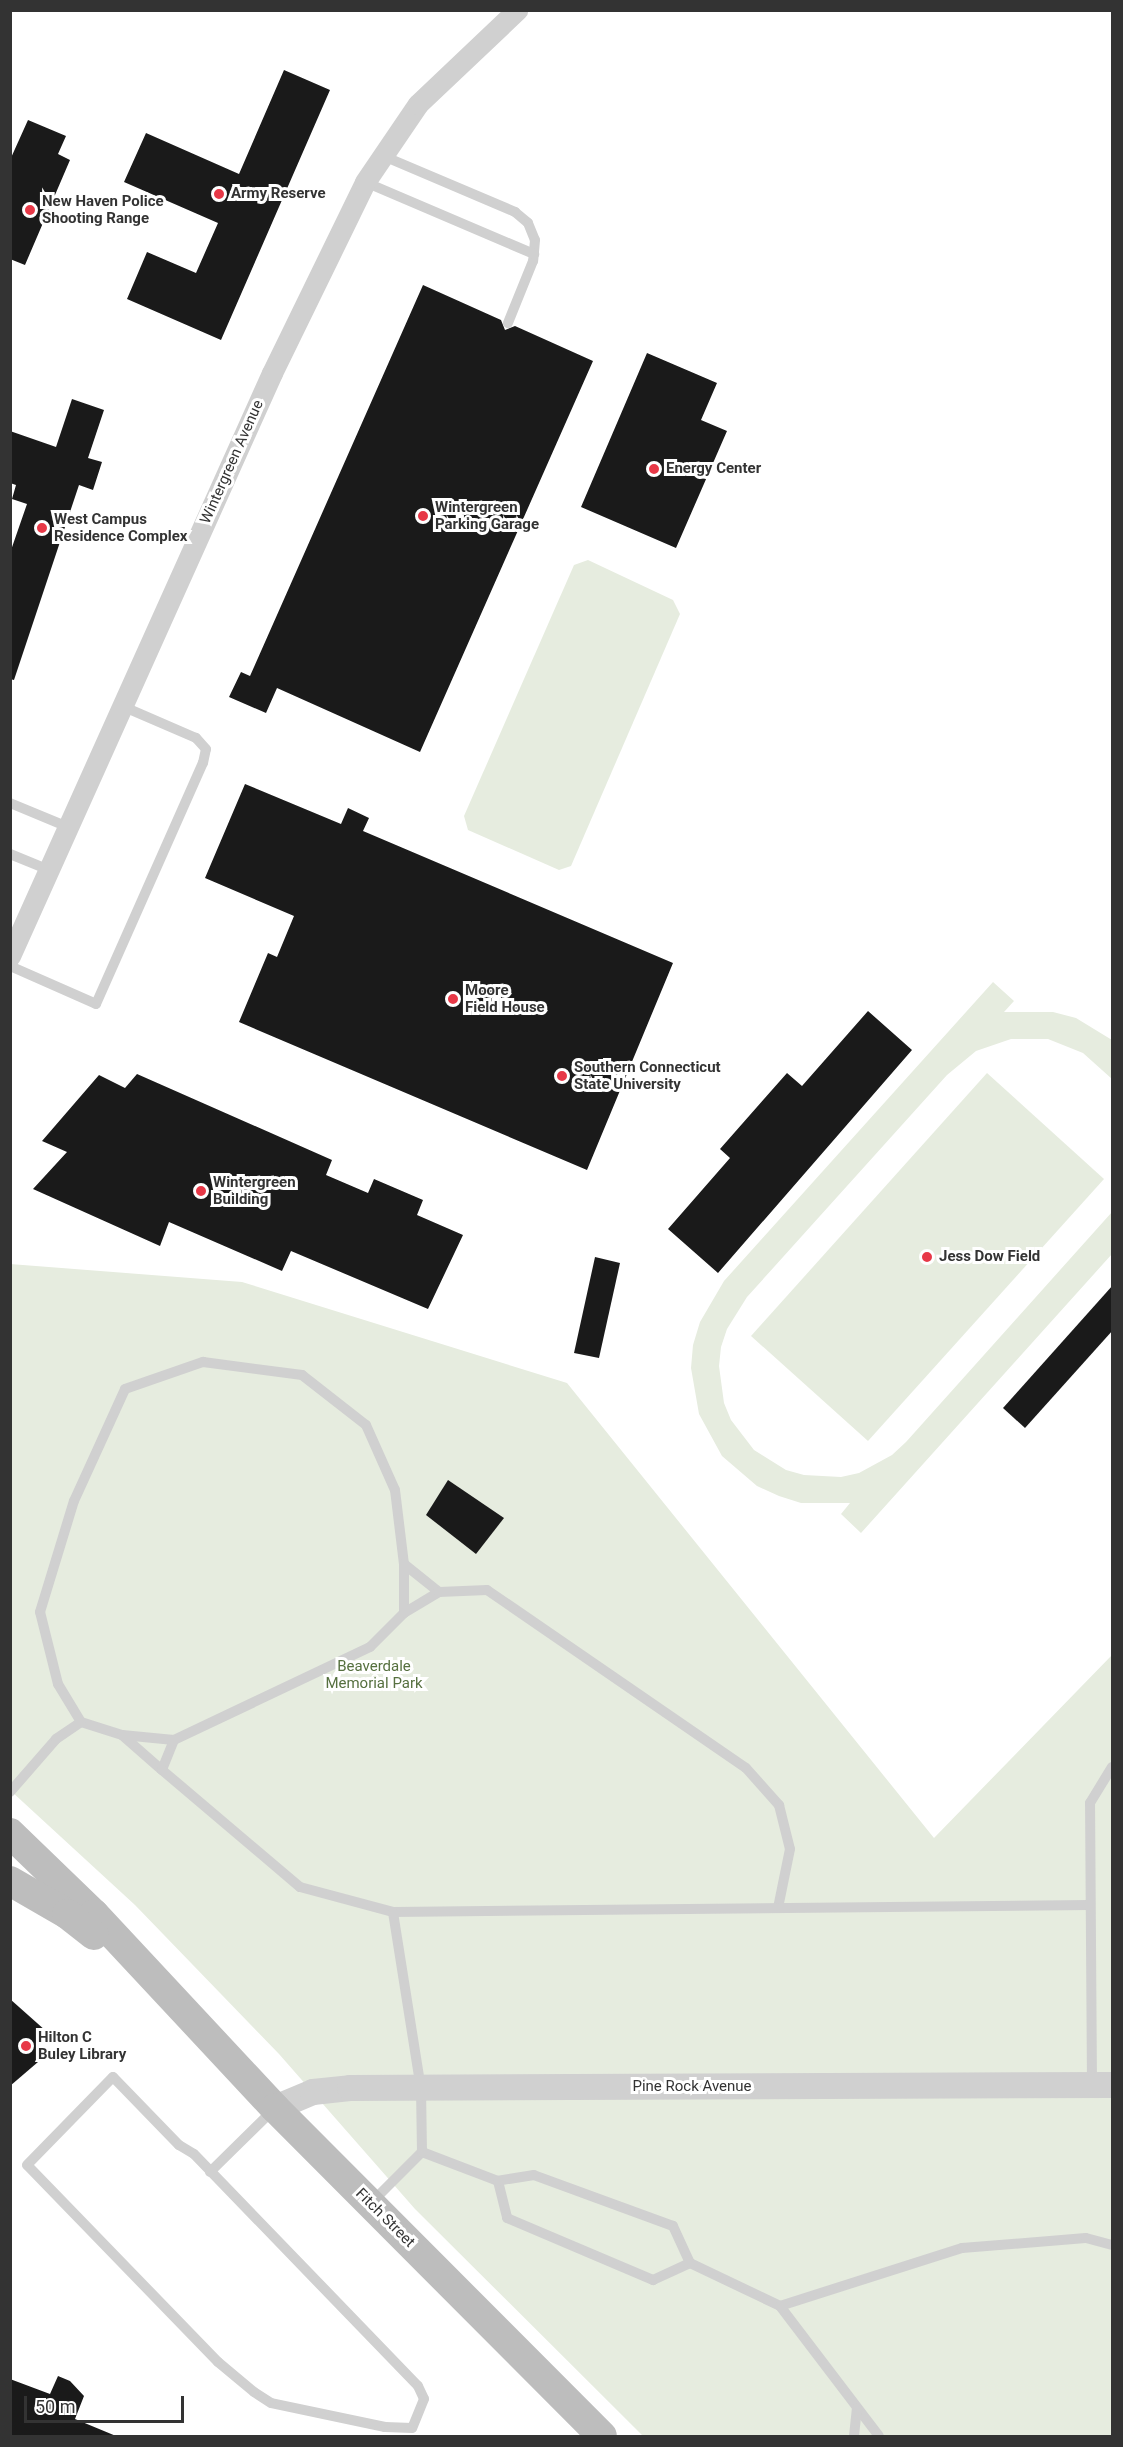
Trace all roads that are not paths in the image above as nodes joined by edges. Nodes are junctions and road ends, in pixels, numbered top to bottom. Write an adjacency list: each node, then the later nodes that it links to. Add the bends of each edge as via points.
1 (517, 10): 2 (street, Wintergreen Avenue, via 430,91)
2 (381, 155): 3 (street, Wintergreen Avenue); 4 (lane, via 515,212 528,223 535,240)
3 (365, 182): 4 (lane); 6 (street, Wintergreen Avenue, via 272,373)
4 (534, 254): 5 (lane)
5 (508, 323)
6 (122, 706): 8 (street, Wintergreen Avenue); 12 (lane, via 196,738 206,749 203,763 96,1004)
7 (10, 803): 8 (lane)
8 (68, 828): 10 (street, Wintergreen Avenue)
9 (10, 854): 10 (lane)
10 (49, 870): 11 (street, Wintergreen Avenue)
11 (10, 956)
12 (10, 966)
13 (404, 1564): 14 (lane); 15 (lane); 16 (lane, via 395,1490 366,1425 302,1376 203,1362 125,1389 74,1501 40,1612 58,1684)
14 (439, 1592): 15 (lane); 25 (lane, via 487,1590 746,1768 778,1805 790,1849)
15 (404, 1613): 18 (lane, via 370,1647)
16 (81, 1722): 17 (lane); 21 (lane, via 56,1739)
17 (122, 1735): 18 (lane); 20 (lane)
18 (174, 1740): 20 (lane)
19 (1113, 1767): 24 (lane, via 1090,1803)
20 (162, 1770): 26 (lane, via 300,1887)
21 (10, 1791)
22 (10, 1833): 27 (main road, Fitch Street)
23 (10, 1881): 27 (main road, Fitch Street, via 67,1914)
24 (1090, 1905): 25 (lane); 28 (lane)
25 (778, 1908): 26 (lane)
26 (393, 1912): 29 (lane)
27 (172, 1996): 30 (main road, Fitch Street)
28 (1102, 2085): 29 (street, Pine Rock Avenue)
29 (421, 2089): 30 (street, Pine Rock Avenue, via 314,2092); 31 (lane)
30 (275, 2108): 32 (lane); 34 (main road, Fitch Street)
31 (422, 2152): 33 (lane); 34 (lane)
32 (210, 2172): 32 (lane, via 112,2077 27,2165 218,2362 254,2392 271,2403 385,2427 412,2428 424,2399 418,2386)
33 (498, 2181): 36 (lane, via 534,2175 673,2226); 36 (lane, via 507,2217 653,2280)
34 (371, 2204): 39 (main road, Fitch Street)
35 (1113, 2245): 37 (lane, via 1086,2238 962,2248)
36 (690, 2263): 37 (lane)
37 (780, 2306): 38 (lane)
38 (857, 2408): 40 (lane); 41 (lane)
39 (602, 2436)
40 (854, 2436)
41 (879, 2436)

